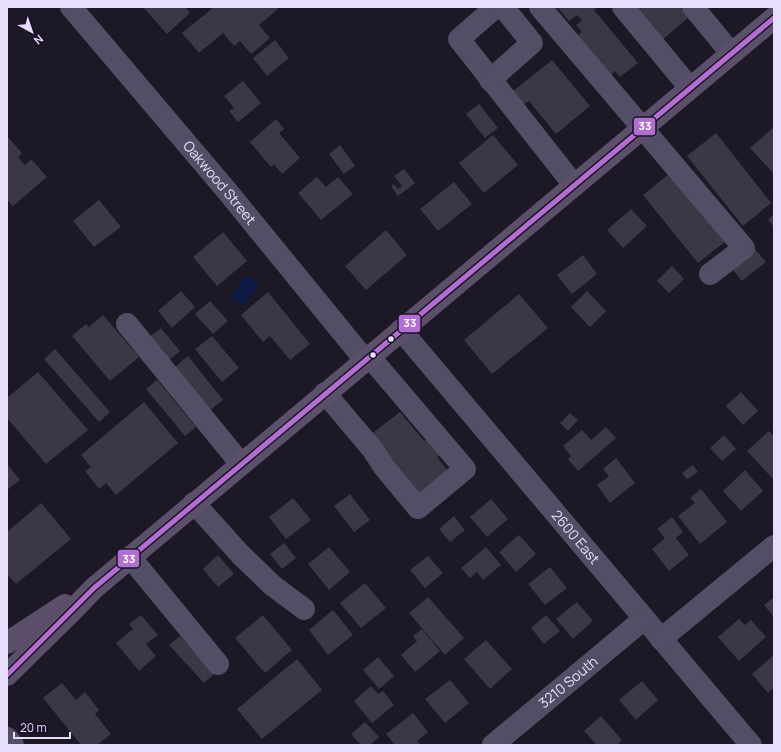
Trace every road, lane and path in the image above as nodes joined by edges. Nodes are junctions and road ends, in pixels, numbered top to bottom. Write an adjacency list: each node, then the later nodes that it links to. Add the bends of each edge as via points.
1 (71, 7): 16 (street, Oakwood Street)
2 (496, 7): 9 (street, via 459,40)
3 (503, 7): 9 (street, via 532,43)
4 (540, 7): 11 (street)
5 (622, 7): 10 (street)
6 (693, 7): 8 (street)
7 (774, 18): 8 (main road)
8 (731, 53): 10 (main road)
9 (490, 80): 12 (street)
10 (690, 88): 11 (main road)
11 (643, 128): 12 (main road); 13 (street, via 744,248)
12 (574, 185): 15 (main road)
13 (710, 274)
14 (127, 324): 18 (street)
15 (400, 330): 16 (main road); 24 (street, 2600 East)
16 (367, 358): 17 (main road); 17 (street, Oakwood Street, via 465,469 442,489 418,508)
17 (325, 393): 18 (main road)
18 (241, 464): 19 (main road)
19 (194, 503): 21 (main road); 23 (street, via 245,559 272,585)
20 (774, 546): 25 (street)
21 (130, 557): 22 (main road); 27 (street)
22 (94, 588): 26 (main road); 28 (main road)
23 (304, 609)
24 (644, 619): 25 (street, 2600 East); 31 (street, 3210 South)
25 (661, 639): 32 (street, 2600 East)
26 (7, 643)
27 (218, 664)
28 (7, 675)
29 (7, 738): 30 (street)
30 (13, 745)
31 (493, 745)
32 (750, 745)

